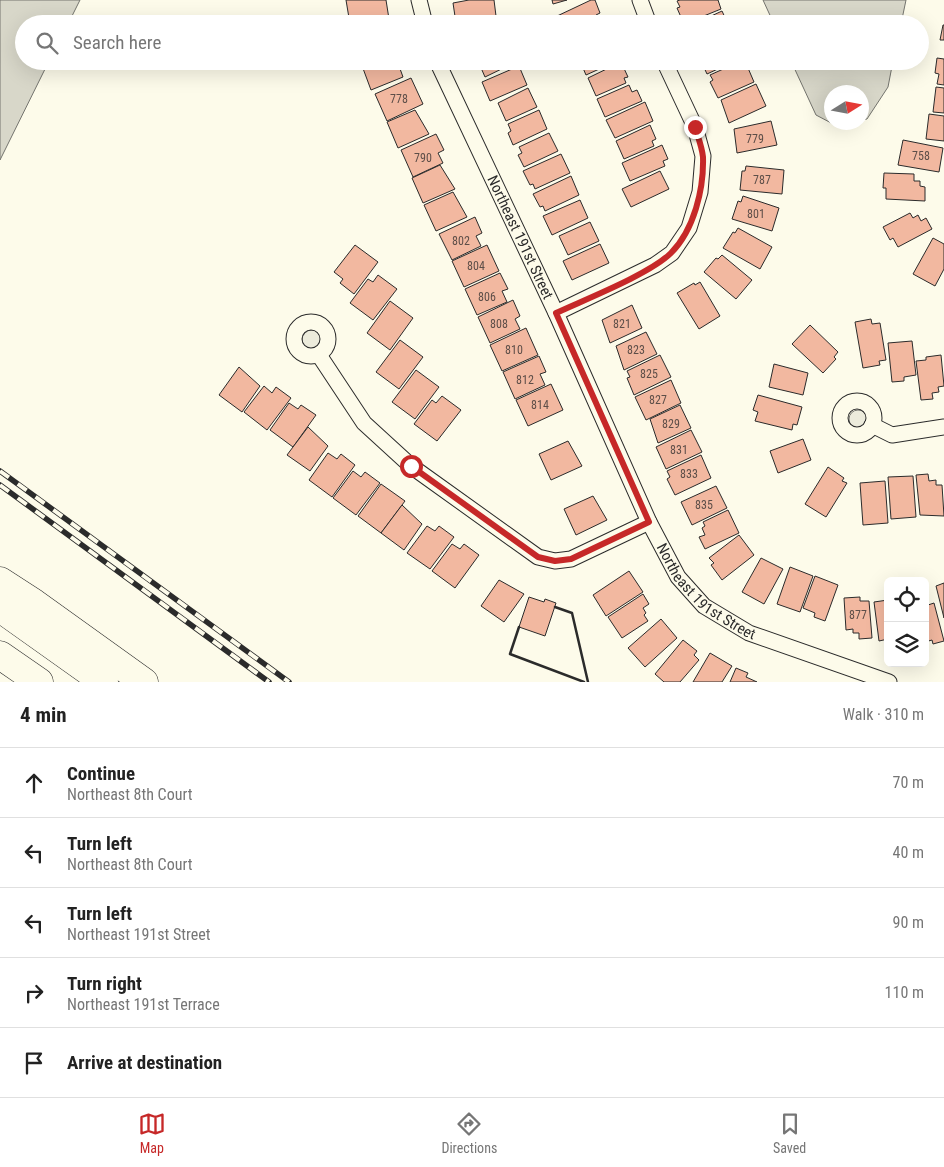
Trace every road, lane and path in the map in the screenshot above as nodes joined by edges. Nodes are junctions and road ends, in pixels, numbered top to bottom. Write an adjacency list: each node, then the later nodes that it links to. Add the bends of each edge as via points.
1 (419, 0): 3 (street)
2 (640, 0): 4 (street)
3 (423, 15)
4 (645, 15)
5 (441, 70): 7 (street, Northeast 191st Street)
6 (668, 70): 7 (street, via 695,127 703,156 700,192 688,228 672,252 656,265)
7 (556, 313): 11 (street, Northeast 191st Street)
8 (319, 355): 11 (street, via 364,423 411,466 538,557 555,561 571,559)
9 (872, 425): 10 (street, via 892,435)
10 (944, 427)
11 (649, 522): 18 (street, Northeast 191st Street, via 678,577 704,606 749,633)
12 (0, 582): 17 (highway)
13 (0, 608): 16 (highway)
14 (0, 654): 15 (highway)
15 (39, 682)
16 (104, 682)
17 (144, 682)
18 (889, 682)

